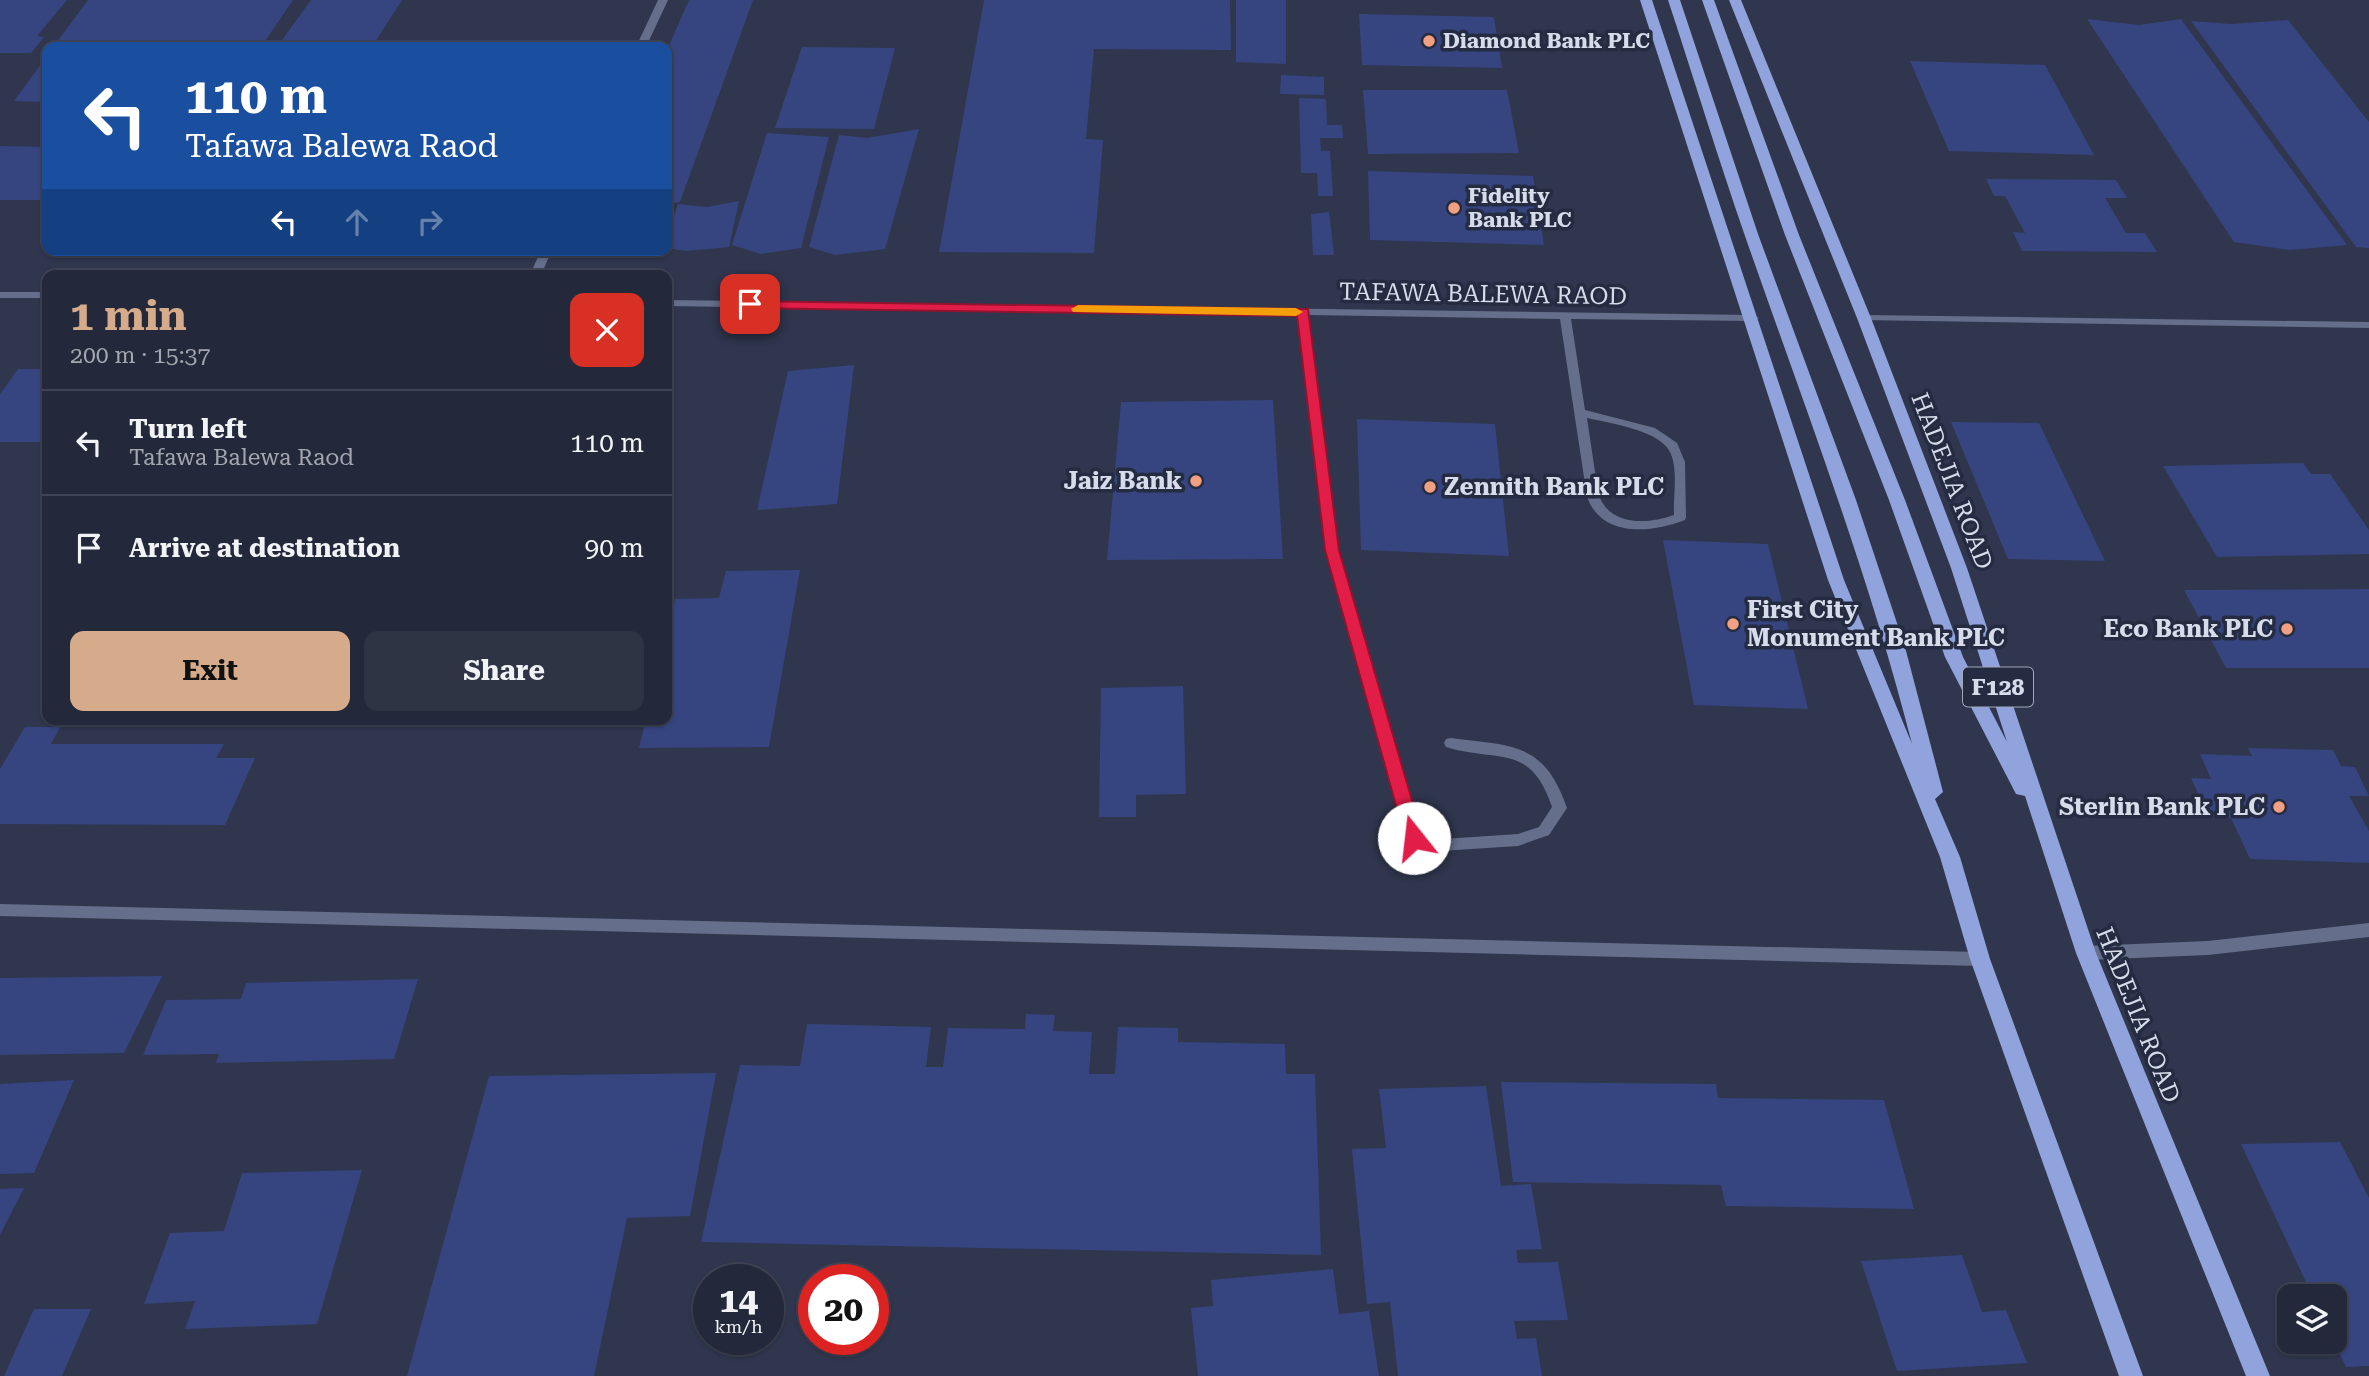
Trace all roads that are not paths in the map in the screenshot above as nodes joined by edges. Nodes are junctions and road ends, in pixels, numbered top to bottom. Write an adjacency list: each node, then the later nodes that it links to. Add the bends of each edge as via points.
1 (663, 0): 6 (lane)
2 (1646, 0): 12 (main road)
3 (1674, 0): 18 (main road, via 1896,647)
4 (1708, 0): 17 (main road, via 1792,235 1954,657)
5 (1735, 0): 13 (main road, HADEJIA ROAD / F128)
6 (643, 42)
7 (0, 295): 8 (lane)
8 (42, 295)
9 (672, 303): 10 (lane, TAFAWA BALEWA RAOD)
10 (1303, 312): 11 (lane, TAFAWA BALEWA RAOD); 16 (lane, via 1332,550 1414,838 1426,846 1518,840 1544,831 1560,808 1545,770 1523,754)
11 (1565, 316): 12 (lane, TAFAWA BALEWA RAOD); 15 (lane)
12 (1753, 318): 18 (main road, via 1836,580)
13 (1864, 318): 14 (lane); 17 (main road, HADEJIA ROAD / F128, via 1959,568)
14 (2369, 325)
15 (1580, 413): 15 (lane, via 1594,504 1604,515 1631,526 1667,523 1679,517 1678,454 1667,439 1650,430)
16 (1451, 743)
17 (2047, 836): 21 (main road, HADEJIA ROAD / F128)
18 (1950, 857): 22 (main road)
19 (0, 909): 22 (lane)
20 (2369, 930): 21 (lane, via 2208,948)
21 (2085, 953): 24 (main road, HADEJIA ROAD / F128)
22 (1980, 959): 23 (main road)
23 (2131, 1376)
24 (2258, 1376)

